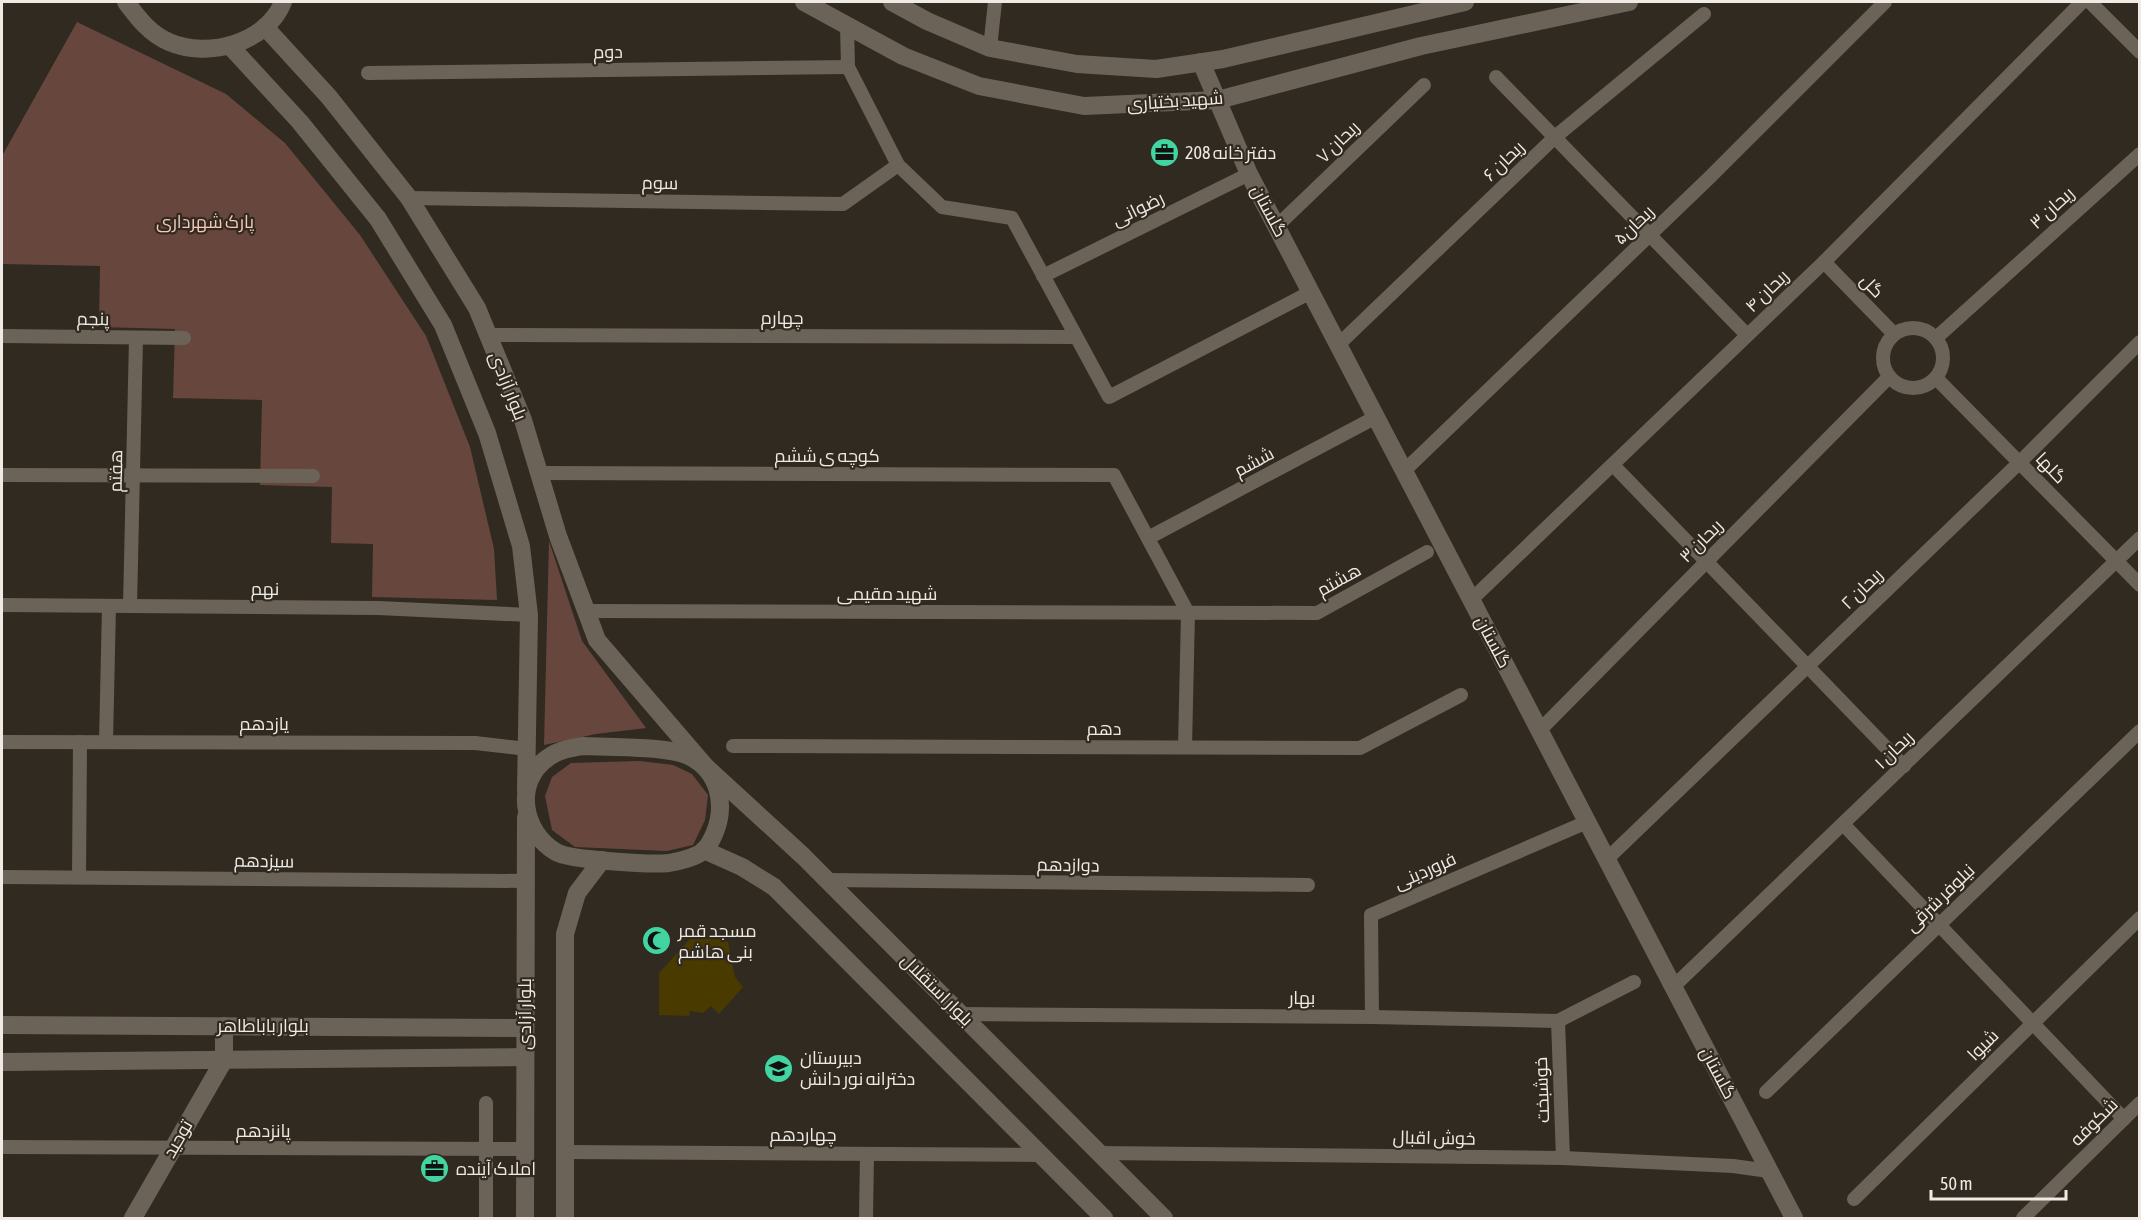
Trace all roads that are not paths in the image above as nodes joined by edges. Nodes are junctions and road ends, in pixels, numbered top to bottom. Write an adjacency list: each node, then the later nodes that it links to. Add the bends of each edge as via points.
1 (126, 2): 14 (main road, via 143,25 169,42 199,50)
2 (284, 2): 13 (main road)
3 (804, 2): 12 (main road, شهید بختیاری)
4 (892, 2): 15 (main road, شهید بختیاری)
5 (995, 2): 15 (street)
6 (1465, 2): 17 (main road, شهید بختیاری)
7 (1629, 2): 22 (main road, شهید بختیاری, via 1421,46)
8 (1885, 2): 29 (street, ریحان۵)
9 (2082, 2): 30 (street, ریحان ۴)
10 (2090, 2): 16 (street)
11 (1704, 14): 23 (street, ریحان ۶)
12 (847, 25): 18 (street); 22 (main road, شهید بختیاری, via 903,56 979,86 1084,106)
13 (265, 27): 14 (main road); 27 (main road, بلوار آزادی, via 329,97)
14 (230, 46): 65 (main road, بلوار آزادی, via 300,122 378,219 443,325 487,433 518,535)
15 (990, 48): 17 (main road, شهید بختیاری, via 1077,64 1155,69)
16 (2139, 52)
17 (1201, 62): 22 (main road, گلستان)
18 (848, 68): 19 (street, دوم); 25 (street)
19 (368, 73)
20 (1496, 77): 23 (street)
21 (1424, 85): 28 (street, ریحان ۷)
22 (1218, 100): 26 (main road, گلستان)
23 (1555, 137): 29 (street); 42 (street, ریحان ۶)
24 (2139, 154): 40 (street, ریحان ۳)
25 (898, 165): 27 (street, سوم, via 843,204); 31 (street, via 942,207 1012,218)
26 (1249, 174): 28 (main road, گلستان); 31 (street, رضوانی)
27 (409, 198): 34 (main road, بلوار آزادی, via 477,308)
28 (1276, 226): 32 (main road, گلستان)
29 (1650, 235): 35 (street); 48 (street, ریحان۵)
30 (1824, 262): 33 (street, گل); 35 (street, ریحان ۴)
31 (1043, 276): 37 (street)
32 (1311, 292): 37 (street, via 1109,397); 42 (main road, گلستان)
33 (1894, 334): 40 (street, via 1902,329 1920,328); 43 (street, via 1887,341 1882,359)
34 (488, 335): 37 (street, چهارم); 49 (main road, بلوار آزادی, via 523,420)
35 (1747, 335): 47 (street, ریحان ۴)
36 (2, 336): 38 (street, پنجم)
37 (1076, 337)
38 (136, 338): 39 (street, پنجم); 51 (street, هفتم)
39 (184, 338)
40 (1936, 338): 44 (street, via 1943,363)
41 (2139, 342): 46 (street, ریحان ۲)
42 (1338, 345): 45 (main road, گلستان)
43 (1889, 377): 44 (street, via 1912,388); 57 (street, ریحان ۳)
44 (1936, 378): 46 (street, گلها)
45 (1376, 417): 48 (main road, گلستان); 53 (street, ششم)
46 (2020, 462): 56 (street, گلها); 66 (street, ریحان ۲)
47 (1613, 465): 57 (street); 59 (street, ریحان ۴)
48 (1404, 471): 59 (main road, گلستان)
49 (539, 473): 53 (street, کوچه ی ششم, via 1114,475); 63 (main road, بلوار آزادی)
50 (2, 475): 51 (street)
51 (134, 476): 52 (street); 62 (street, هفتم)
52 (314, 476)
53 (1148, 538): 64 (street)
54 (2139, 538): 56 (street, ریحان ۱)
55 (1427, 552): 64 (street, هشتم, via 1317,613)
56 (2117, 561): 58 (street, گلها); 76 (street, ریحان ۱)
57 (1706, 562): 66 (street); 68 (street, ریحان ۳)
58 (2139, 585)
59 (1472, 600): 68 (main road, گلستان)
60 (2, 605): 61 (street, نهم)
61 (109, 606): 62 (street, نهم); 72 (street)
62 (130, 606): 65 (street, نهم, via 378,608)
63 (586, 611): 64 (street, شهید مقیمی); 77 (main road, بلوار آزادی, via 597,640)
64 (1188, 613): 74 (street)
65 (529, 615): 75 (main road, بلوار آزادی)
66 (1808, 666): 76 (street); 84 (street, ریحان ۲)
67 (1461, 695): 74 (street, دهم, via 1360,748)
68 (1539, 731): 80 (main road, گلستان)
69 (2139, 731): 91 (street, نیلوفر شرقی)
70 (2, 742): 71 (street, یازدهم)
71 (80, 742): 72 (street, یازدهم); 86 (street)
72 (106, 742): 75 (street, یازدهم, via 475,743)
73 (733, 746): 74 (street, دهم)
74 (1185, 747)
75 (527, 749): 78 (main road, بلوار آزادی)
76 (1904, 766): 81 (street, ریحان ۱)
77 (706, 767): 78 (main road, via 691,756 673,751 583,746 564,749 547,758 534,772); 82 (main road, via 721,801 720,819); 87 (main road, بلوار استقلال)
78 (526, 790): 79 (main road)
79 (525, 809): 83 (main road, via 531,827 558,854); 88 (main road, بلوار آزادی)
80 (1587, 822): 84 (main road, گلستان); 95 (street, فروردینی, via 1371,915)
81 (1843, 824): 91 (street); 93 (street, ریحان ۱)
82 (704, 850): 83 (main road, via 667,863); 115 (main road, via 774,887)
83 (602, 860): 112 (main road, via 577,893 565,934)
84 (1606, 860): 93 (main road, گلستان)
85 (2, 876): 86 (street, سیزدهم)
86 (79, 877): 88 (street, سیزدهم)
87 (828, 880): 89 (street, دوازدهم); 94 (main road, بلوار استقلال)
88 (525, 881): 100 (main road, بلوار آزادی)
89 (1308, 885)
90 (2139, 918): 97 (street, شیوا)
91 (1938, 924): 97 (street); 104 (street, نیلوفر شرقی)
92 (1634, 982): 96 (street, بهار)
93 (1673, 987): 117 (main road, گلستان)
94 (960, 1014): 95 (street, بهار); 113 (main road, بلوار استقلال)
95 (1371, 1017): 96 (street, بهار)
96 (1558, 1021): 116 (street, خوشبخت)
97 (2032, 1022): 107 (street); 118 (street, شیوا)
98 (2, 1025): 99 (main road, بلوار باباطاهر)
99 (224, 1026): 100 (main road, بلوار باباطاهر); 102 (main road)
100 (525, 1028): 101 (main road, بلوار آزادی)
101 (525, 1057): 102 (main road, بلوار باباطاهر); 111 (main road, بلوار آزادی)
102 (224, 1060): 103 (main road, بلوار باباطاهر); 109 (main road, توحید)
103 (2, 1062)
104 (1766, 1092)
105 (486, 1102): 110 (street)
106 (2139, 1103): 107 (street, شکوفه)
107 (2124, 1119): 127 (street, شکوفه)
108 (2, 1148): 109 (street, پانزدهم)
109 (172, 1148): 110 (street, پانزدهم); 119 (main road, توحید)
110 (486, 1149): 111 (street, پانزدهم); 120 (street)
111 (525, 1149): 121 (main road, بلوار آزادی)
112 (564, 1152): 114 (street, چهاردهم); 122 (main road)
113 (1099, 1153): 116 (street, خوش اقبال); 125 (main road, بلوار استقلال)
114 (867, 1154): 115 (street, چهاردهم); 123 (street)
115 (1040, 1155): 124 (main road)
116 (1563, 1158): 117 (street, خوش اقبال)
117 (1769, 1171): 126 (main road, گلستان)
118 (1854, 1199)
119 (133, 1218)
120 (486, 1218)
121 (525, 1218)
122 (564, 1218)
123 (866, 1218)
124 (1104, 1218)
125 (1164, 1218)
126 (1794, 1218)
127 (2023, 1218)

